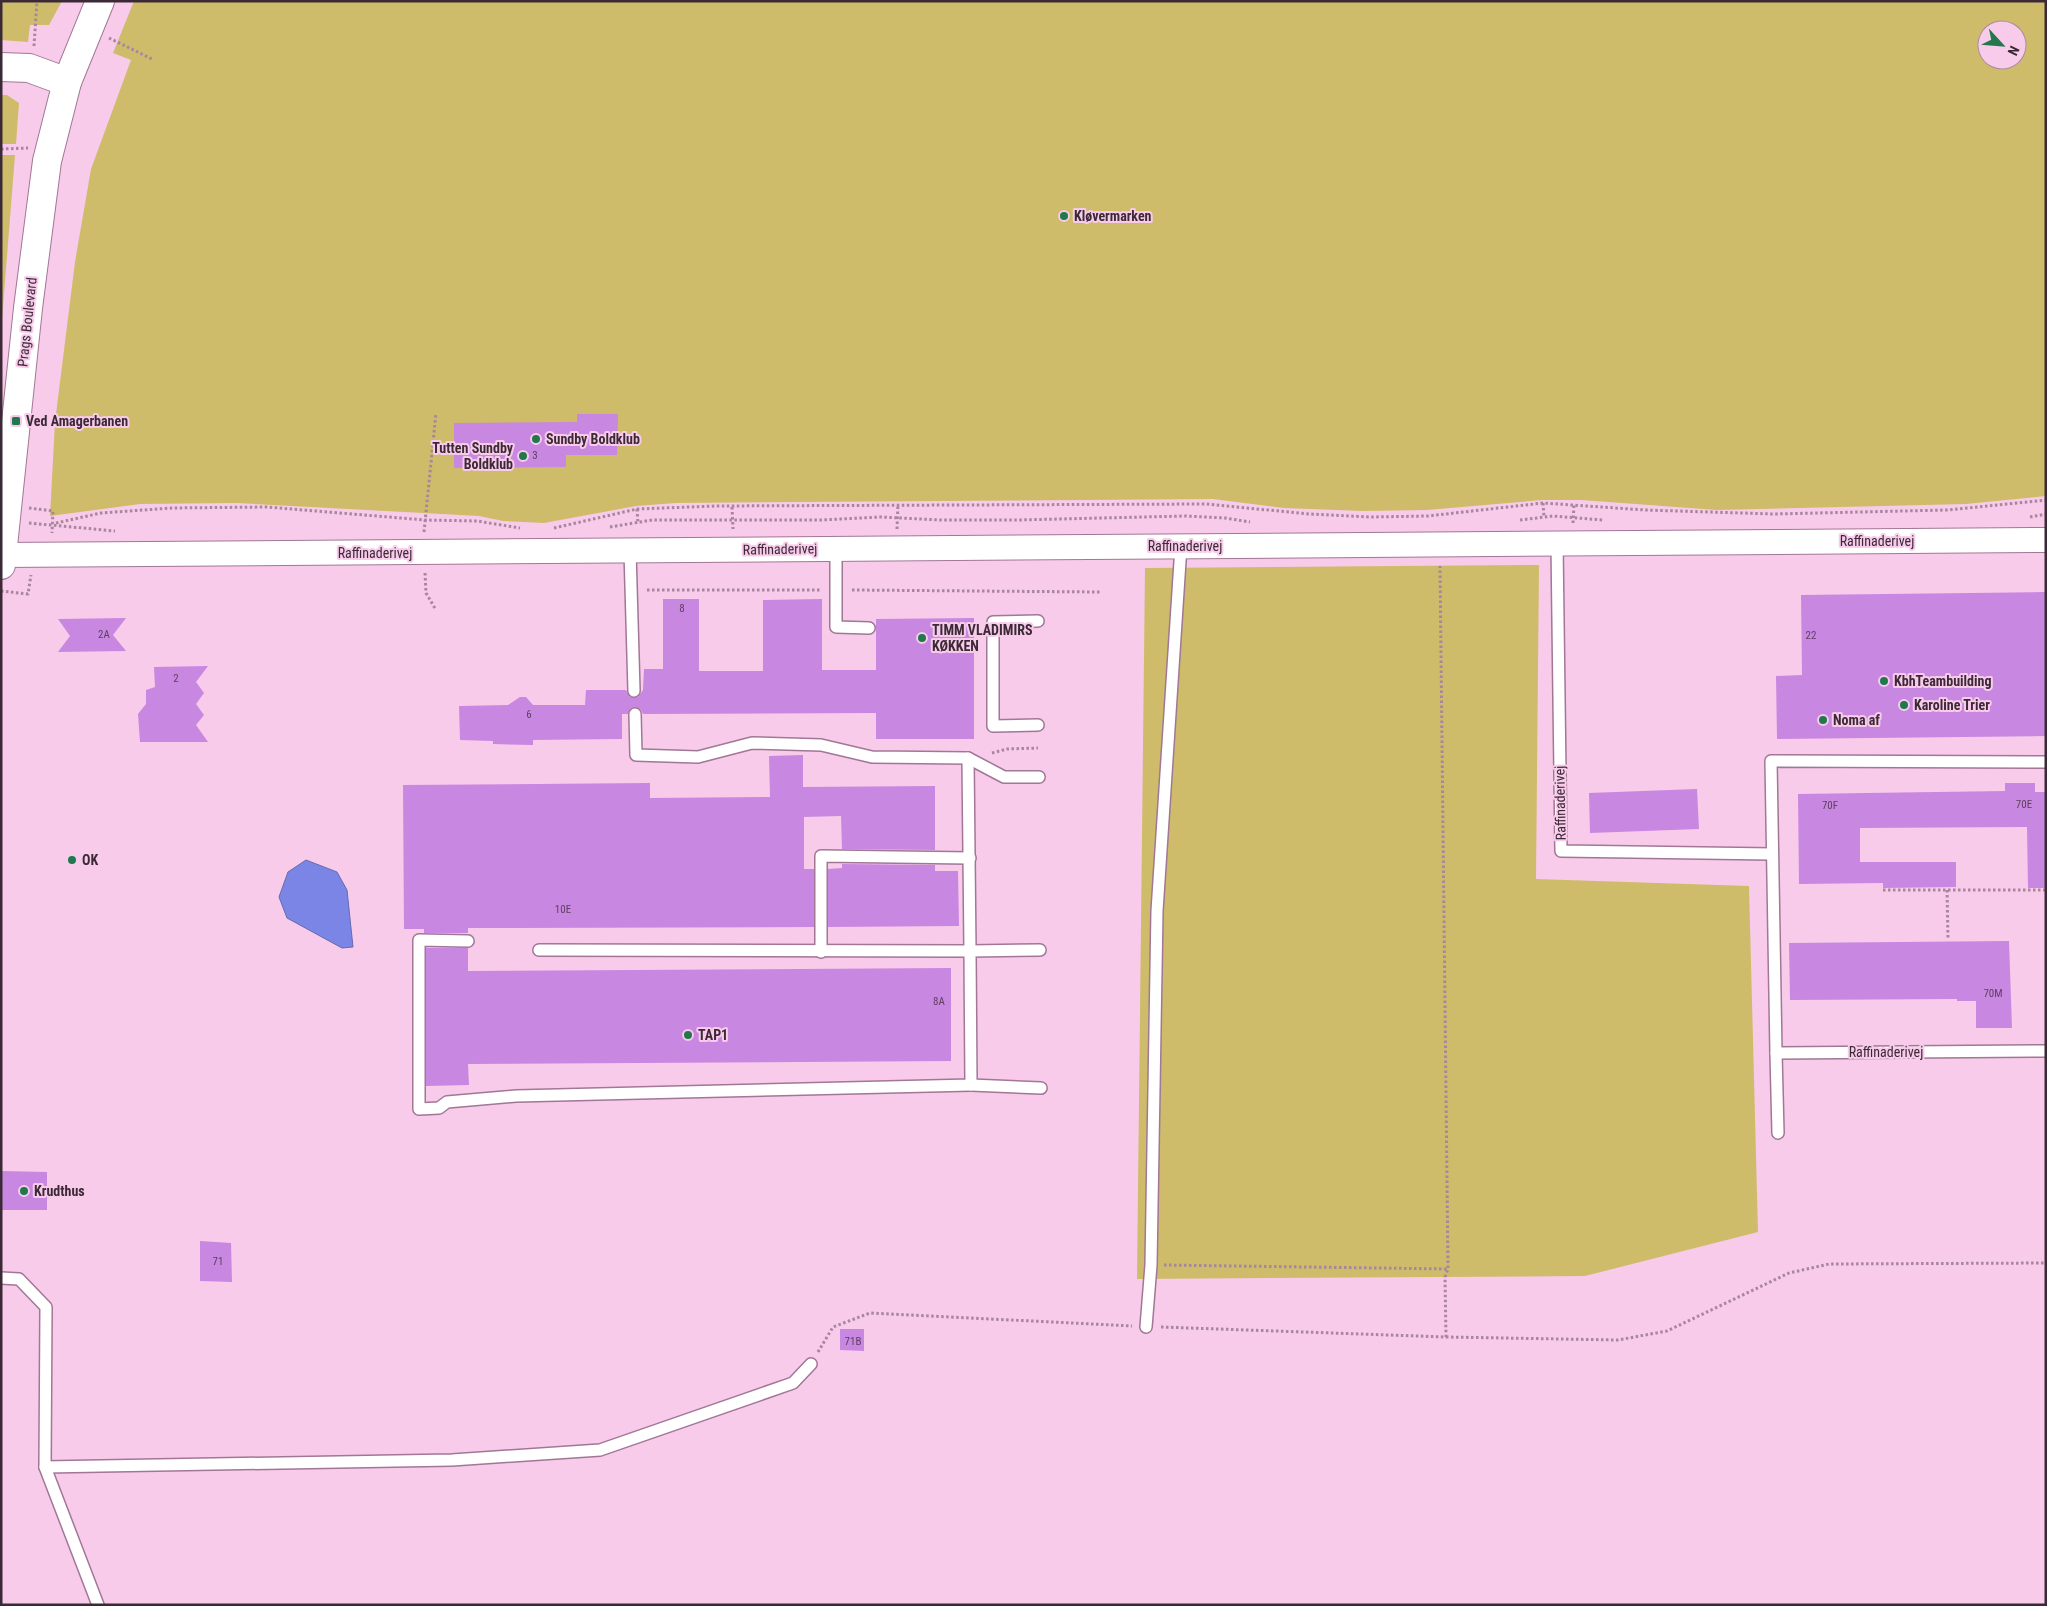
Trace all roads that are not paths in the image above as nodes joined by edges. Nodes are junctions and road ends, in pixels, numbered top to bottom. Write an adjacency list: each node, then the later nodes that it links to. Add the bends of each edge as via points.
1 (100, 1): 3 (street, Prags Boulevard)
2 (1, 67): 3 (street, via 35,70)
3 (67, 82): 9 (street, Prags Boulevard, via 46,171)
4 (2046, 540): 5 (street, Raffinaderivej)
5 (1558, 543): 6 (street, Raffinaderivej); 18 (lane, Raffinaderivej, via 1561,851)
6 (1181, 546): 7 (street, Raffinaderivej); 31 (lane, via 1157,911 1151,1265)
7 (836, 549): 8 (street, Raffinaderivej); 11 (lane, via 836,627)
8 (630, 551): 9 (street, Raffinaderivej, via 424,544); 12 (lane)
9 (2, 559)
10 (1038, 621): 14 (lane, via 993,622 993,726)
11 (870, 628)
12 (634, 691)
13 (635, 714): 15 (lane, via 636,755 698,757 752,744 821,745 872,757)
14 (1038, 726)
15 (968, 758): 17 (lane, via 1004,777); 19 (lane)
16 (2046, 762): 18 (lane, via 1772,761)
17 (1039, 777)
18 (1772, 854): 26 (lane)
19 (970, 858): 23 (lane); 24 (lane, via 821,856)
20 (468, 941): 27 (lane, via 419,940 419,1109 439,1108 447,1102 516,1096)
21 (539, 950): 24 (lane)
22 (1040, 950): 23 (lane)
23 (970, 951): 24 (lane); 27 (lane)
24 (821, 952)
25 (2046, 1051): 26 (lane, Raffinaderivej)
26 (1776, 1053): 29 (lane)
27 (971, 1085): 28 (lane)
28 (1041, 1088)
29 (1778, 1133)
30 (1, 1278): 33 (lane, via 19,1279 46,1307)
31 (1146, 1326)
32 (810, 1364): 33 (lane, via 793,1383 600,1450 452,1460)
33 (46, 1467): 34 (lane)
34 (98, 1605)

